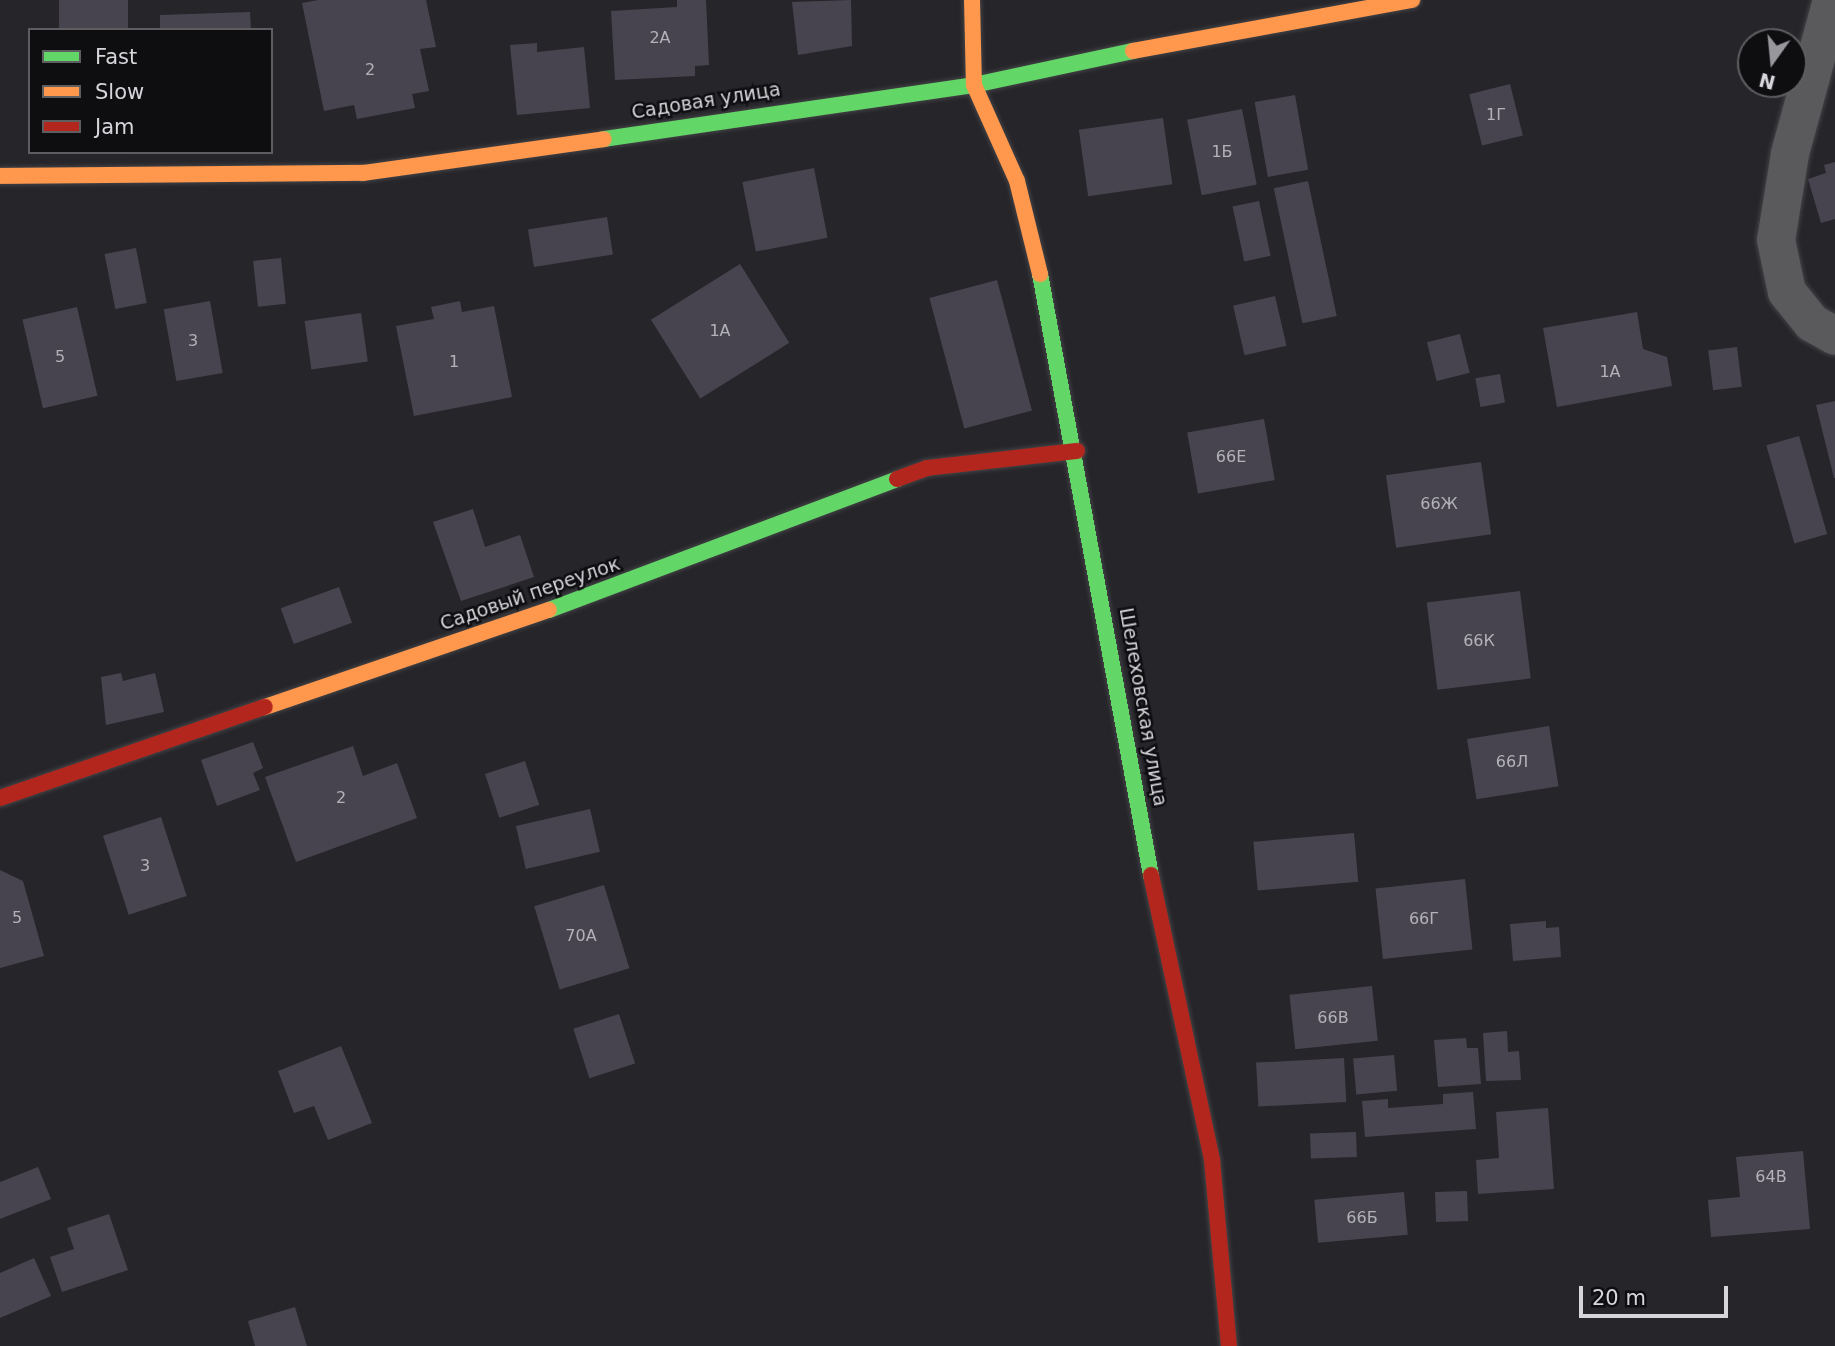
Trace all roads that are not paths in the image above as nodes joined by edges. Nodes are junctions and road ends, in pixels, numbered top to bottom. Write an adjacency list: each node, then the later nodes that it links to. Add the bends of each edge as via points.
1 (972, 0): 4 (street)
2 (1412, 0): 4 (street, Садовая улица, via 1230,30)
3 (1832, 0): 6 (street, via 1790,153 1776,240 1787,292 1812,323)
4 (974, 85): 5 (street, Садовая улица, via 362,173); 7 (street, Шелеховская улица, via 998,133 1037,245)
5 (0, 176)
6 (1835, 336)
7 (1077, 450): 8 (street, Садовый переулок, via 927,468 621,585); 9 (street, Шелеховская улица, via 1157,908 1212,1160)
8 (0, 798)
9 (1229, 1346)

